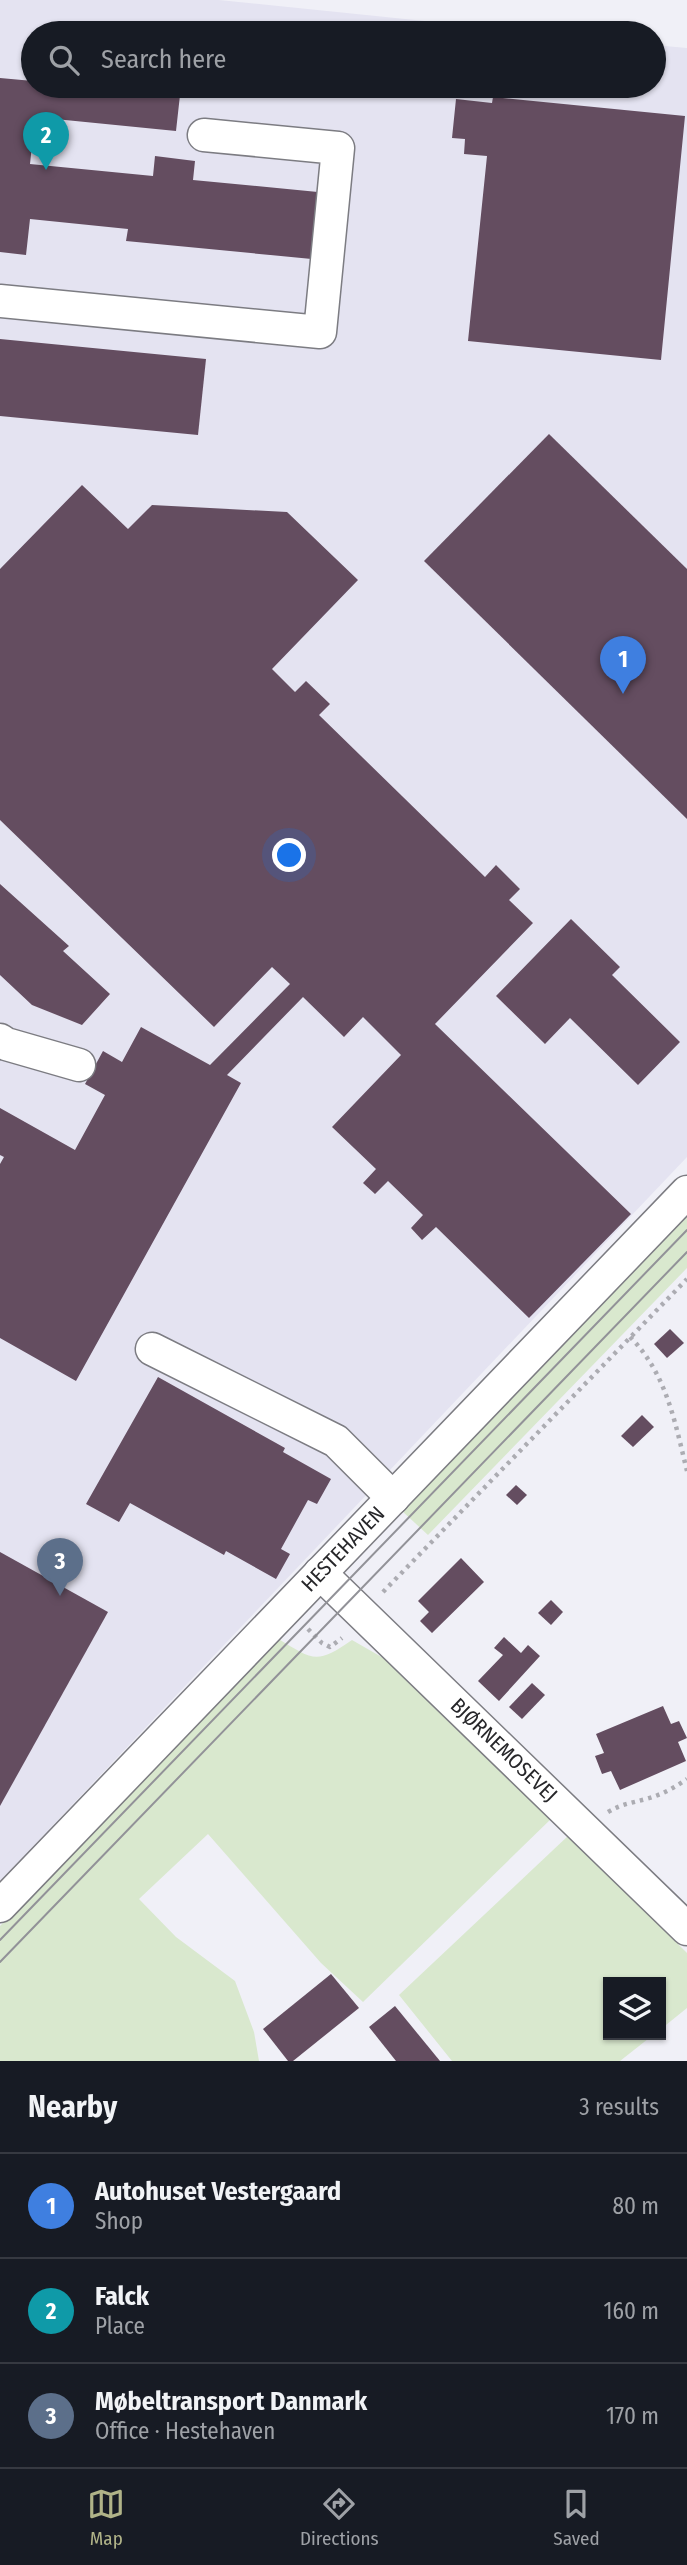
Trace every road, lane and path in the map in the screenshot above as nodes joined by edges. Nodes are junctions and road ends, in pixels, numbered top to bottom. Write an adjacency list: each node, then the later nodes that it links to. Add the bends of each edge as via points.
1 (204, 135): 2 (street, via 338,148 320,332)
2 (0, 301)
3 (0, 1040): 4 (street)
4 (79, 1065)
5 (687, 1192): 10 (street, HESTEHAVEN)
6 (687, 1279): 7 (path)
7 (630, 1338): 9 (path, via 657,1372 670,1401); 13 (path)
8 (152, 1349): 10 (street, via 336,1441)
9 (687, 1471)
10 (393, 1497): 11 (street, HESTEHAVEN)
11 (320, 1573): 12 (street, HESTEHAVEN); 13 (street, BJØRNEMOSEVEJ)
12 (287, 1606): 13 (path, via 330,1647); 16 (street, HESTEHAVEN)
13 (362, 1614): 15 (street, BJØRNEMOSEVEJ)
14 (687, 1779): 15 (path, via 647,1799 619,1804)
15 (584, 1828): 17 (street, BJØRNEMOSEVEJ)
16 (0, 1906)
17 (687, 1929)

